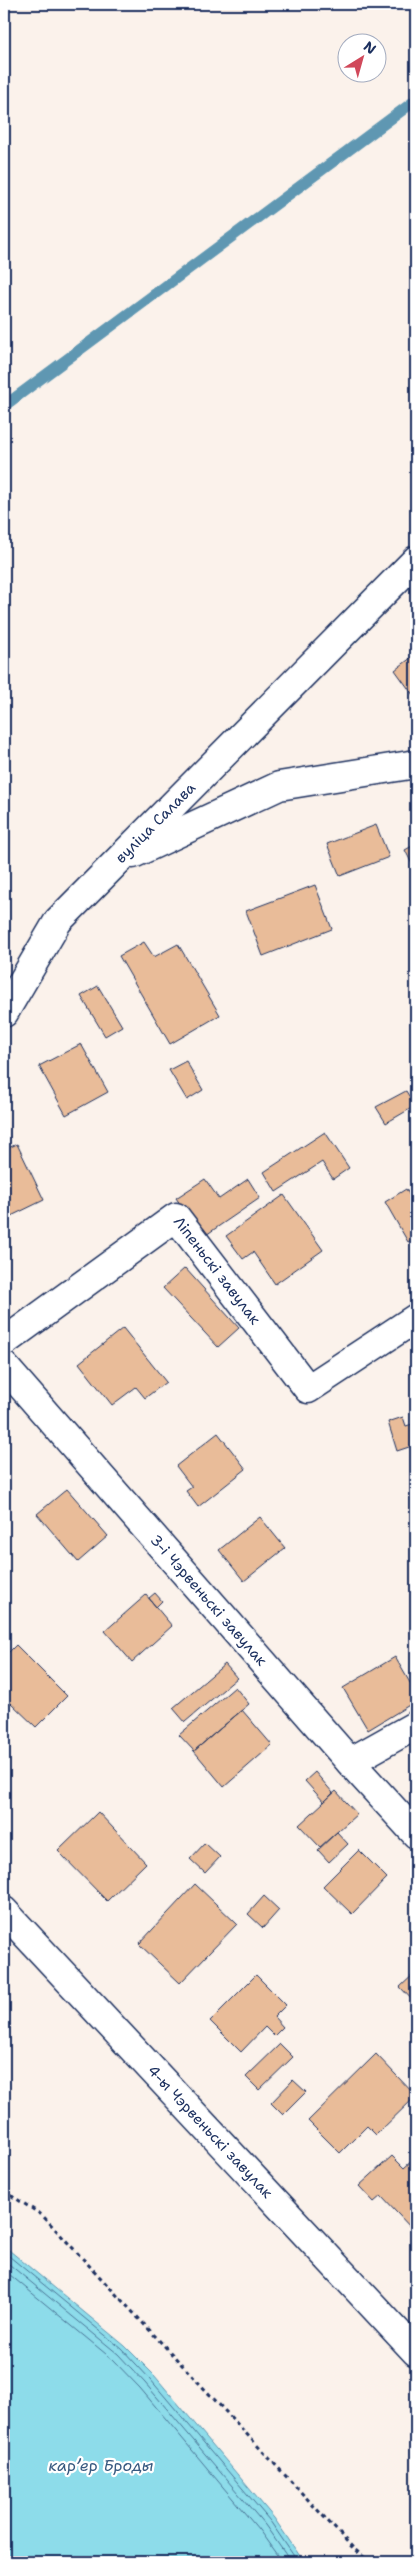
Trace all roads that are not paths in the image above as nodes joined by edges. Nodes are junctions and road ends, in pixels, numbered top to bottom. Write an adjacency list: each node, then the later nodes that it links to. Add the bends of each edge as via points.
1 (416, 560): 3 (street, вуліца Салава)
2 (416, 764): 3 (street, вуліца Салава, via 279,786)
3 (118, 860): 4 (street, via 58,921)
4 (4, 1013)
5 (416, 1318): 6 (street, Ліпеньскі завулак, via 308,1389 176,1217)
6 (4, 1342)
7 (4, 1366): 9 (street, 3-і Чэрвеньскі завулак)
8 (416, 1725): 9 (street)
9 (350, 1762): 10 (street, 3-і Чэрвеньскі завулак)
10 (416, 1834)
11 (4, 1912): 12 (street, 4-ы Чэрвеньскі завулак)
12 (416, 2352)

